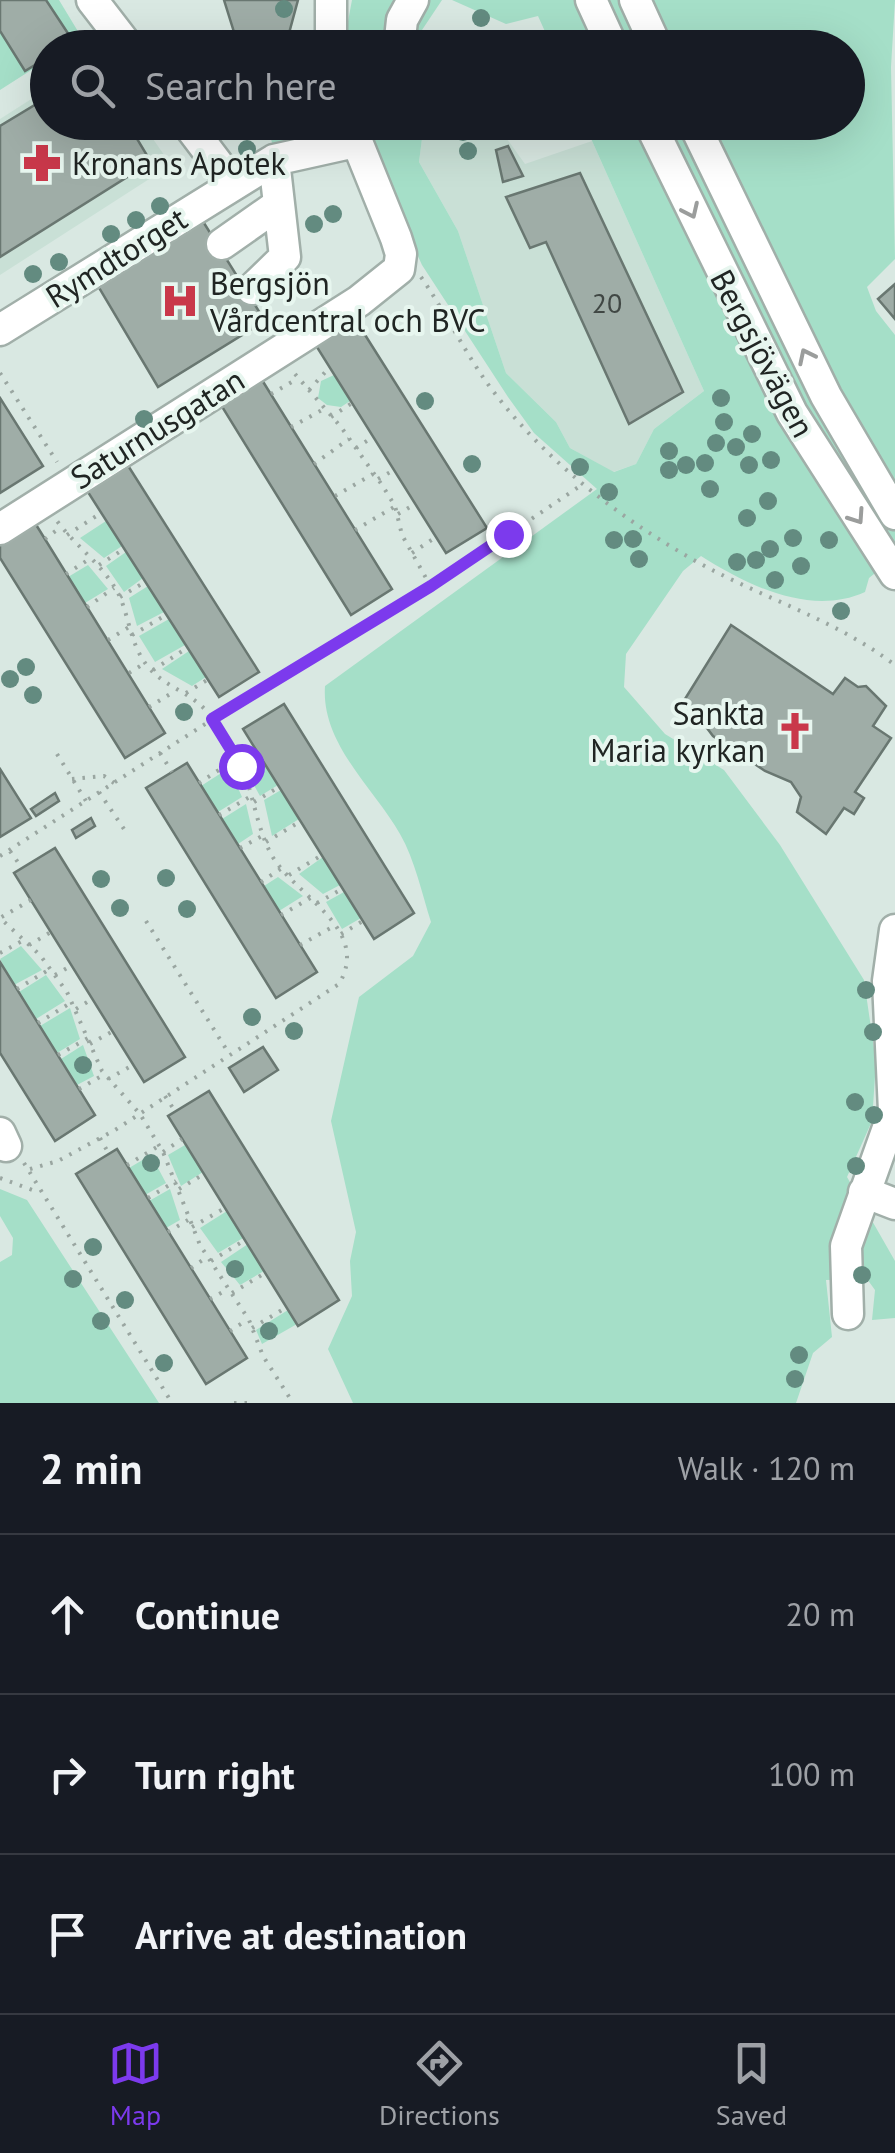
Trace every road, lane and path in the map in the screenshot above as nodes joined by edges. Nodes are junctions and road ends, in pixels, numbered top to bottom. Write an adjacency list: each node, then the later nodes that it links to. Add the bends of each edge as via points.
1 (92, 0): 6 (street)
2 (331, 0): 7 (street)
3 (413, 0): 8 (street)
4 (591, 0): 9 (street)
5 (635, 0): 10 (street)
6 (115, 30)
7 (331, 30)
8 (401, 30)
9 (605, 30)
10 (649, 30)
11 (200, 140): 17 (street)
12 (330, 140): 16 (street)
13 (355, 140): 20 (street, via 396,238)
14 (658, 140): 59 (street, Bergsjövägen, one-way to 59, via 792,412)
15 (702, 140): 46 (street, Bergsjövägen, one-way to 15, via 826,396)
16 (274, 160): 17 (street, Rymdtorget); 18 (street)
17 (233, 184): 22 (street, Rymdtorget)
18 (279, 204): 19 (street, Rymdtorget); 21 (street, via 285,258)
19 (222, 244)
20 (399, 269): 23 (street, Saturnusgatan); 40 (path, via 419,274 520,426)
21 (252, 289)
22 (0, 330)
23 (278, 350): 26 (path); 38 (street, Saturnusgatan)
24 (330, 368): 27 (path)
25 (0, 374): 38 (path, via 55,461)
26 (298, 378): 27 (path); 28 (path)
27 (308, 391): 30 (path)
28 (271, 394)
29 (352, 404): 31 (path)
30 (323, 409): 31 (path); 32 (path)
31 (330, 417): 34 (path)
32 (291, 427)
33 (373, 437): 35 (path)
34 (349, 439): 35 (path); 36 (path)
35 (356, 448): 39 (path)
36 (314, 464)
37 (394, 470): 39 (path)
38 (81, 476): 42 (street, Saturnusgatan)
39 (376, 476): 41 (path); 44 (path)
40 (583, 484): 61 (path); 71 (path, via 702,564 827,620)
41 (334, 496)
42 (44, 500): 48 (path); 49 (street, Saturnusgatan)
43 (415, 504): 47 (path)
44 (395, 506): 47 (path); 50 (path)
45 (101, 513): 51 (path)
46 (895, 514)
47 (397, 515): 55 (path)
48 (62, 527): 51 (path); 53 (path)
49 (0, 529)
50 (355, 530)
51 (67, 534): 56 (path)
52 (436, 537): 55 (path)
53 (44, 538)
54 (124, 549): 57 (path)
55 (412, 553): 61 (path)
56 (91, 558): 57 (path); 58 (path)
57 (99, 565): 62 (path)
58 (66, 574)
59 (895, 574)
60 (145, 582): 63 (path)
61 (431, 586): 78 (path)
62 (114, 588): 63 (path); 64 (path)
63 (120, 598): 66 (path)
64 (87, 607)
65 (166, 615): 67 (path)
66 (129, 627): 67 (path); 68 (path)
67 (132, 636): 70 (path)
68 (108, 640)
69 (187, 648): 72 (path)
70 (146, 663): 72 (path); 73 (path)
71 (895, 665)
72 (152, 671): 75 (path)
73 (128, 674)
74 (208, 680): 76 (path)
75 (176, 690): 76 (path); 77 (path)
76 (184, 695): 78 (path)
77 (150, 707)
78 (212, 719): 79 (path); 82 (path)
79 (160, 753): 84 (path); 86 (path)
80 (57, 754): 85 (path)
81 (259, 755): 83 (path)
82 (238, 758): 83 (path); 87 (path)
83 (241, 766): 90 (path)
84 (172, 772)
85 (72, 779): 86 (path, via 104,776); 91 (path)
86 (114, 783): 89 (path)
87 (199, 783)
88 (280, 787): 92 (path)
89 (99, 792): 91 (path); 95 (path)
90 (252, 795): 92 (path); 93 (path)
91 (86, 801): 99 (path)
92 (254, 802): 96 (path)
93 (220, 815)
94 (300, 822): 97 (path)
95 (124, 830)
96 (263, 836): 97 (path); 98 (path)
97 (266, 842): 103 (path)
98 (240, 848)
99 (10, 850): 101 (path); 102 (path)
100 (322, 855): 104 (path)
101 (0, 856)
102 (22, 868)
103 (282, 868): 104 (path); 105 (path)
104 (290, 875): 107 (path)
105 (261, 882)
106 (342, 888): 109 (path)
107 (312, 896): 109 (path); 110 (path)
108 (31, 900): 117 (path, via 0,918)
109 (318, 903): 113 (path)
110 (281, 914)
111 (146, 921): 130 (path)
112 (363, 921): 116 (path)
113 (334, 926): 116 (path); 118 (path)
114 (895, 930): 151 (street, via 888,981 894,1112)
115 (51, 932): 117 (path)
116 (340, 935): 130 (path, via 348,968 339,984)
117 (26, 942): 119 (path); 121 (path)
118 (300, 945)
119 (0, 954)
120 (72, 966): 122 (path)
121 (50, 969): 122 (path); 123 (path)
122 (54, 975): 125 (path)
123 (17, 989)
124 (92, 999): 126 (path)
125 (72, 1002): 126 (path); 127 (path)
126 (76, 1009): 129 (path)
127 (38, 1023)
128 (112, 1031): 129 (path)
129 (89, 1041): 131 (path); 133 (path)
130 (228, 1052): 135 (path)
131 (58, 1055)
132 (134, 1065): 133 (path)
133 (106, 1076): 134 (path); 137 (path)
134 (79, 1089)
135 (165, 1096): 136 (path); 137 (path)
136 (175, 1111)
137 (140, 1114): 138 (path); 141 (path)
138 (100, 1138): 143 (path); 145 (path)
139 (3, 1140): 145 (path)
140 (182, 1140): 142 (path)
141 (158, 1146): 142 (path); 144 (path)
142 (162, 1152): 148 (path)
143 (109, 1154)
144 (127, 1165)
145 (30, 1169): 150 (path)
146 (204, 1174): 149 (path)
147 (0, 1178): 150 (path)
148 (176, 1181): 149 (path); 152 (path)
149 (179, 1189): 155 (path)
150 (38, 1192): 169 (path)
151 (864, 1192): 153 (street); 165 (street, via 846,1246)
152 (148, 1198)
153 (895, 1204)
154 (225, 1208): 156 (path)
155 (188, 1220): 156 (path); 157 (path)
156 (192, 1228): 159 (path)
157 (168, 1232)
158 (245, 1240): 159 (path)
159 (209, 1260): 160 (path); 162 (path)
160 (191, 1268)
161 (265, 1273): 162 (path)
162 (230, 1291): 163 (path); 166 (path)
163 (210, 1299)
164 (287, 1307): 167 (path)
165 (848, 1314)
166 (249, 1320): 167 (path); 168 (path)
167 (252, 1328): 172 (path)
168 (230, 1331)
169 (172, 1403)
170 (234, 1403): 171 (path)
171 (253, 1403)
172 (293, 1403)

